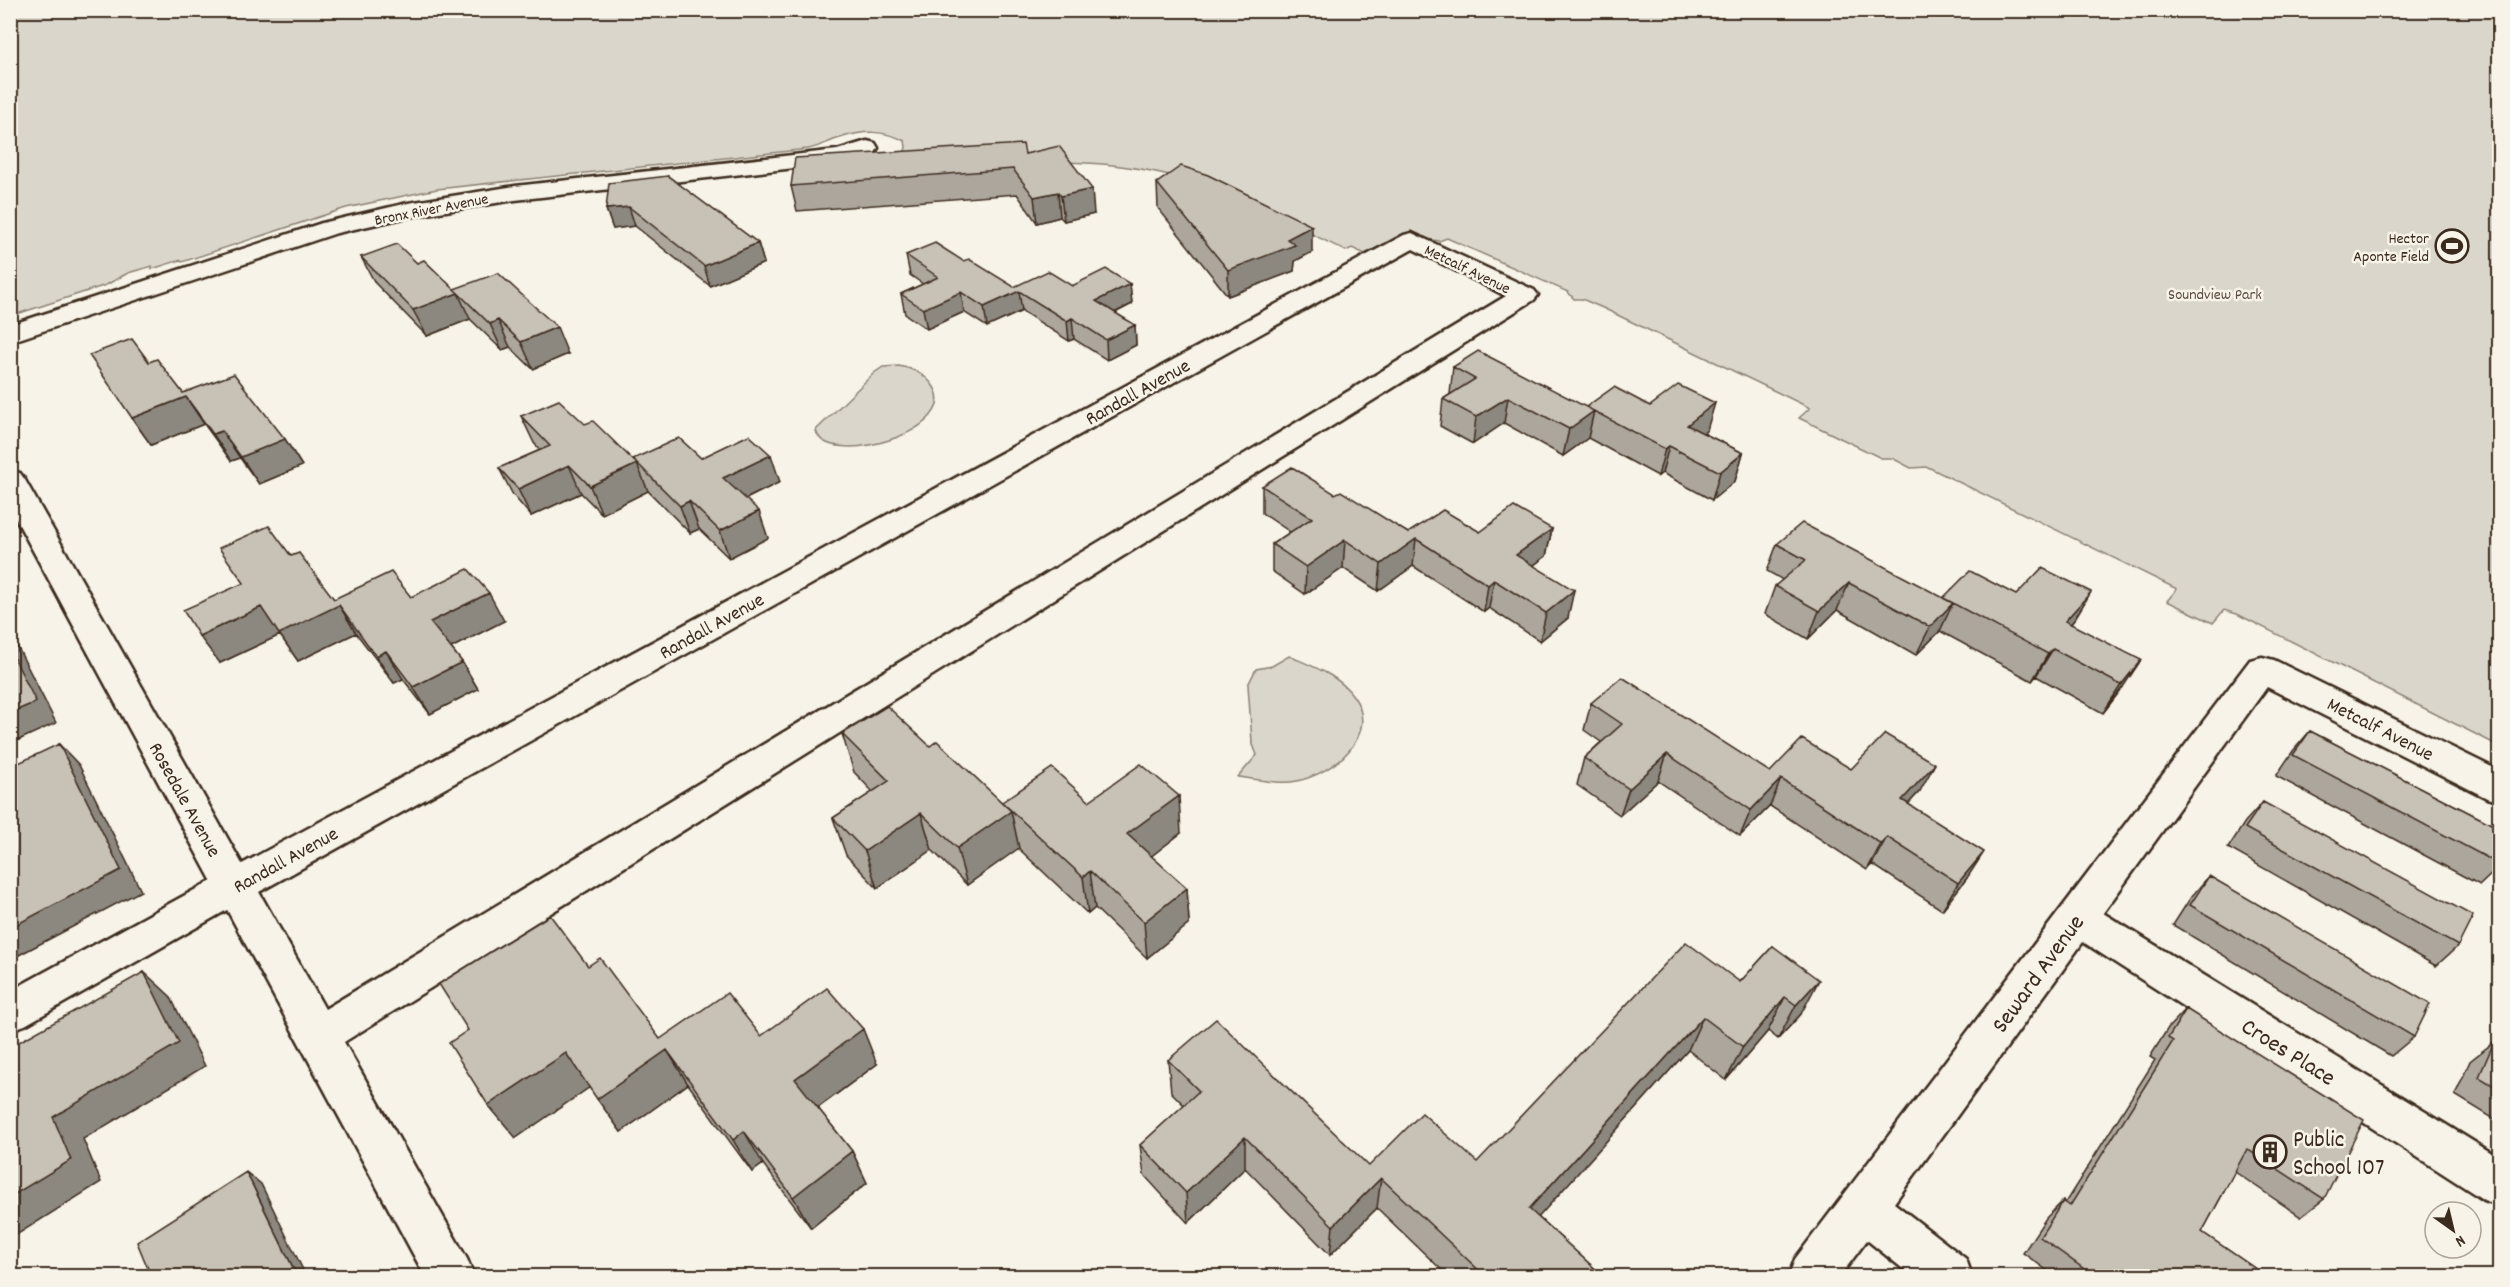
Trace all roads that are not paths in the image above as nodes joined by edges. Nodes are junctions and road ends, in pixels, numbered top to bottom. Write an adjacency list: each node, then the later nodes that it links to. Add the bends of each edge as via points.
1 (867, 148): 3 (street, Bronx River Avenue, via 839,156 515,193 408,210 330,228)
2 (1412, 240): 7 (street, Randall Avenue); 10 (street, Metcalf Avenue, via 1525,295)
3 (10, 334)
4 (10, 480): 7 (street, Rosedale Avenue)
5 (2262, 669): 6 (street, Metcalf Avenue); 8 (street, Seward Avenue)
6 (2499, 788)
7 (234, 886): 9 (street, Randall Avenue); 10 (street, Rosedale Avenue)
8 (2078, 918): 11 (street, Croes Place); 12 (street, Seward Avenue)
9 (10, 1012)
10 (317, 1036): 13 (street, Rosedale Avenue)
11 (2499, 1184)
12 (1863, 1208): 14 (street, Seward Avenue); 15 (street)
13 (450, 1276)
14 (1812, 1276)
15 (1949, 1276)

